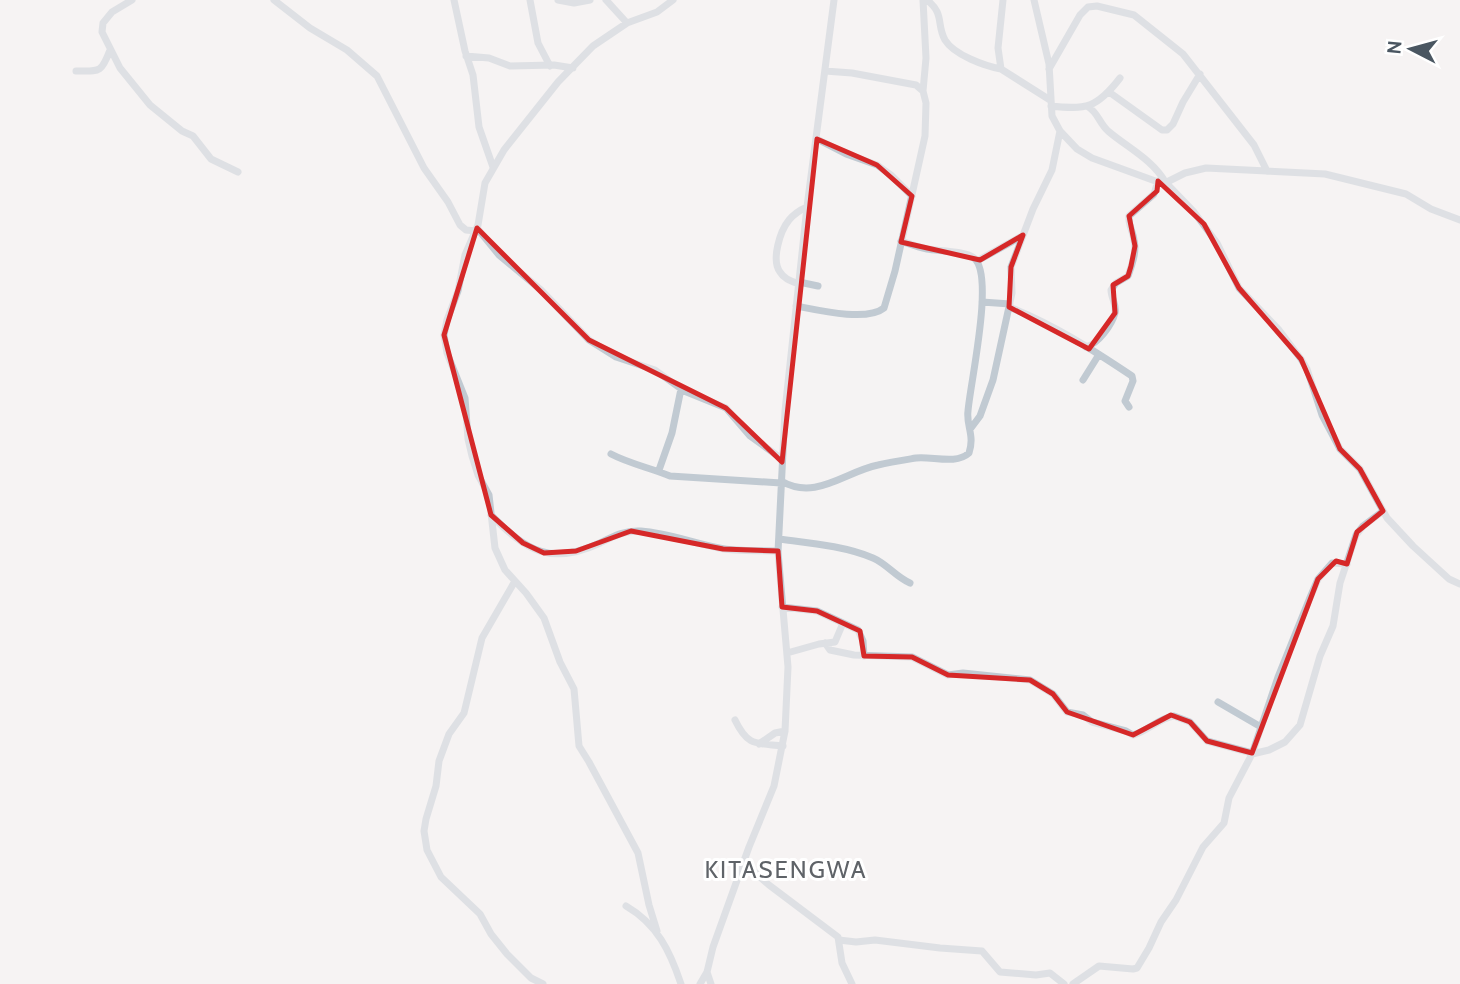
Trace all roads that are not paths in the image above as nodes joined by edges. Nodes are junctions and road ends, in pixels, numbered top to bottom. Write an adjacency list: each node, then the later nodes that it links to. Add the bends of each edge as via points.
1 (132, 0): 16 (street, via 103,23)
2 (274, 0): 39 (street, via 377,76 424,168 460,225)
3 (454, 0): 17 (street)
4 (530, 0): 18 (street, via 538,43)
5 (558, 0): 6 (street, via 574,4)
6 (590, 0)
7 (606, 0): 15 (street)
8 (673, 0): 15 (street, via 657,12)
9 (834, 0): 23 (street)
10 (925, 0): 20 (street, via 939,14 949,45 981,64); 26 (street)
11 (1003, 0): 20 (street, via 998,48)
12 (1034, 0): 21 (street)
13 (1088, 0): 14 (street)
14 (1097, 6): 21 (street, via 1080,15); 24 (street, via 1134,15 1174,46)
15 (627, 23): 19 (street, via 593,46)
16 (110, 50): 22 (street, via 99,70); 34 (street, via 157,112 193,136 211,159)
17 (466, 56): 18 (street, via 510,66); 32 (street, via 479,127)
18 (550, 65): 19 (street)
19 (573, 68): 32 (street)
20 (1001, 69): 28 (street)
21 (1049, 69): 28 (street)
22 (76, 71)
23 (825, 71): 26 (street, via 904,82); 31 (street)
24 (1200, 74): 27 (street, via 1167,130); 33 (street, via 1254,145)
25 (1120, 78): 27 (street)
26 (923, 91): 36 (street, via 926,127)
27 (1109, 92): 29 (street)
28 (1050, 103): 29 (street, via 1078,109); 30 (street)
29 (1087, 106): 35 (street, via 1110,132 1152,164)
30 (1060, 131): 35 (street, via 1092,158); 40 (street, via 1052,170)
31 (817, 139): 36 (street, via 877,165); 37 (street)
32 (493, 167): 39 (street, via 485,183)
33 (1267, 171): 35 (street, via 1196,169); 38 (street, via 1325,174 1383,187)
34 (238, 172)
35 (1163, 182): 48 (street, via 1129,216 1135,252 1128,276 1111,290 1115,315 1099,339); 58 (street, via 1204,224 1239,288 1301,359 1340,449 1360,469)
36 (912, 197): 41 (street)
37 (807, 207): 43 (street); 43 (street, via 786,224 777,256 780,273)
38 (1460, 220)
39 (477, 230): 51 (street, via 583,335 616,357 655,370); 59 (street, via 465,255 444,335 465,398 469,447 489,495)
40 (1023, 235): 42 (street); 47 (street, via 1011,267)
41 (901, 241): 42 (street, via 968,255); 46 (street, via 880,312 860,315)
42 (977, 261): 45 (street)
43 (799, 283): 44 (street); 46 (street)
44 (818, 286)
45 (982, 302): 47 (street); 53 (street, via 967,416)
46 (796, 306): 55 (street)
47 (1010, 306): 48 (street); 53 (street, via 993,380)
48 (1086, 346): 49 (street)
49 (1098, 356): 50 (street); 52 (street, via 1133,378 1125,401)
50 (1083, 380)
51 (681, 389): 55 (street, via 730,410 750,436); 56 (street)
52 (1129, 407)
53 (971, 428): 57 (street, via 970,450 964,458 916,458 876,465 805,489)
54 (611, 454): 56 (street)
55 (782, 458): 57 (street)
56 (659, 470): 57 (street, via 697,480)
57 (781, 482): 60 (street)
58 (1383, 511): 62 (street, via 1357,532); 65 (street, via 1413,546)
59 (491, 515): 61 (street, via 530,549 544,553 576,551 631,531 672,534 717,548); 63 (street, via 495,548)
60 (779, 539): 61 (street); 64 (street, via 866,555)
61 (778, 551): 66 (street)
62 (1347, 564): 73 (street, via 1332,563 1318,579); 77 (street, via 1333,626 1300,725 1285,741)
63 (515, 580): 80 (street, via 544,618 574,689 581,752 638,853); 83 (street, via 482,638 464,713 449,734 439,761 424,831 427,850 441,877 480,914 507,954)
64 (911, 583)
65 (1460, 584)
66 (782, 607): 67 (street, via 807,608); 69 (street)
67 (843, 623): 68 (street, via 835,642); 70 (street, via 859,630)
68 (825, 643): 69 (street); 70 (street, via 830,649)
69 (787, 653): 74 (street)
70 (864, 656): 77 (street, via 912,657 948,674 1030,680 1054,694 1067,712 1133,734 1174,716 1190,722 1207,741)
71 (1218, 702): 73 (street)
72 (735, 720): 75 (street, via 746,739)
73 (1261, 727): 77 (street)
74 (785, 731): 75 (street); 76 (street)
75 (759, 744): 76 (street)
76 (783, 747): 78 (street, via 774,786)
77 (1252, 754): 89 (street, via 1229,798 1224,823 1200,853 1137,968 1100,967)
78 (743, 862): 81 (street); 82 (street)
79 (626, 906): 80 (street)
80 (657, 931): 84 (street)
81 (839, 940): 87 (street); 88 (street, via 982,951 1000,972 1050,973)
82 (707, 972): 85 (street); 86 (street)
83 (543, 984)
84 (681, 984)
85 (700, 984)
86 (711, 984)
87 (852, 984)
88 (1064, 984)
89 (1073, 984)

